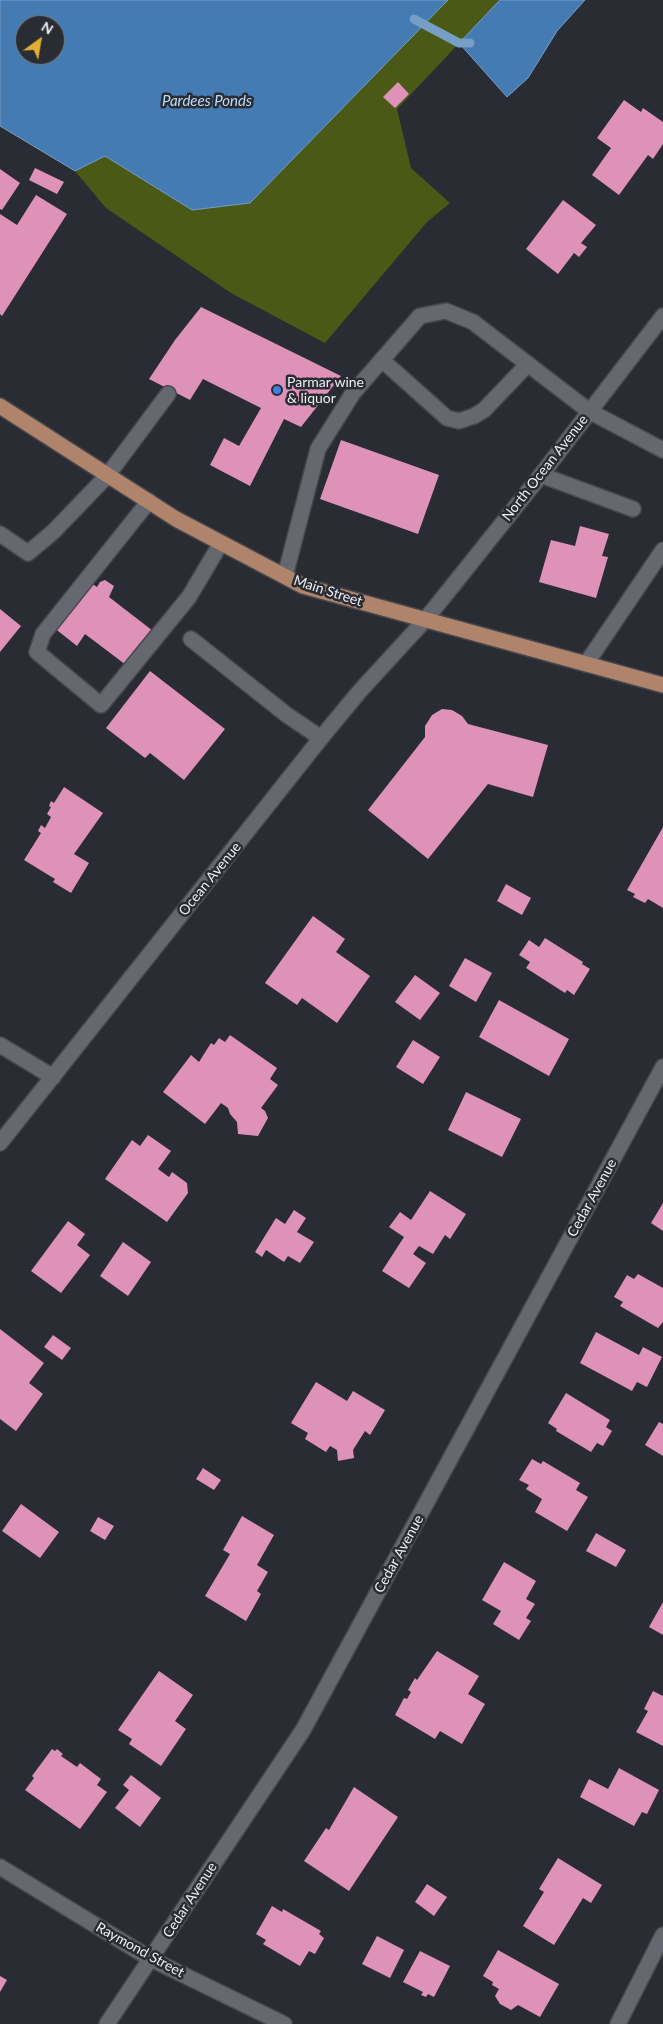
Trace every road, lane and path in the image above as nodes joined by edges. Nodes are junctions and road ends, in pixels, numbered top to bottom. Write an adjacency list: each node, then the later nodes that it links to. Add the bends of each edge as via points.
1 (663, 316): 6 (street, North Ocean Avenue)
2 (382, 360): 3 (street, via 420,316 446,311 473,322); 3 (street, via 447,418 459,421 484,410); 15 (street, via 353,393 318,449)
3 (528, 364): 6 (street)
4 (168, 394): 9 (street)
5 (0, 406): 9 (main road, Main Street)
6 (589, 410): 7 (street); 8 (street, North Ocean Avenue)
7 (663, 450)
8 (541, 475): 11 (street); 16 (street, North Ocean Avenue)
9 (107, 476): 10 (main road, Main Street); 12 (street, via 28,553)
10 (149, 501): 13 (main road, Main Street); 13 (street, via 42,634 36,652 101,705 189,597)
11 (633, 508)
12 (0, 534)
13 (221, 543): 15 (main road, Main Street)
14 (663, 550): 18 (street)
15 (285, 576): 16 (main road, Main Street, via 303,586)
16 (425, 620): 18 (main road, Main Street); 20 (street, Ocean Avenue)
17 (191, 639): 20 (street)
18 (586, 664): 19 (main road, Main Street)
19 (663, 685)
20 (320, 738): 23 (street, Ocean Avenue)
21 (0, 1044): 23 (street)
22 (663, 1067): 27 (street, Cedar Avenue, via 302,1730)
23 (53, 1077): 24 (street, Ocean Avenue)
24 (0, 1143)
25 (0, 1867): 27 (street, Raymond Street)
26 (663, 1936): 30 (street)
27 (151, 1959): 28 (street, Cedar Avenue); 29 (street, Raymond Street)
28 (107, 2024)
29 (284, 2024)
30 (618, 2024)

